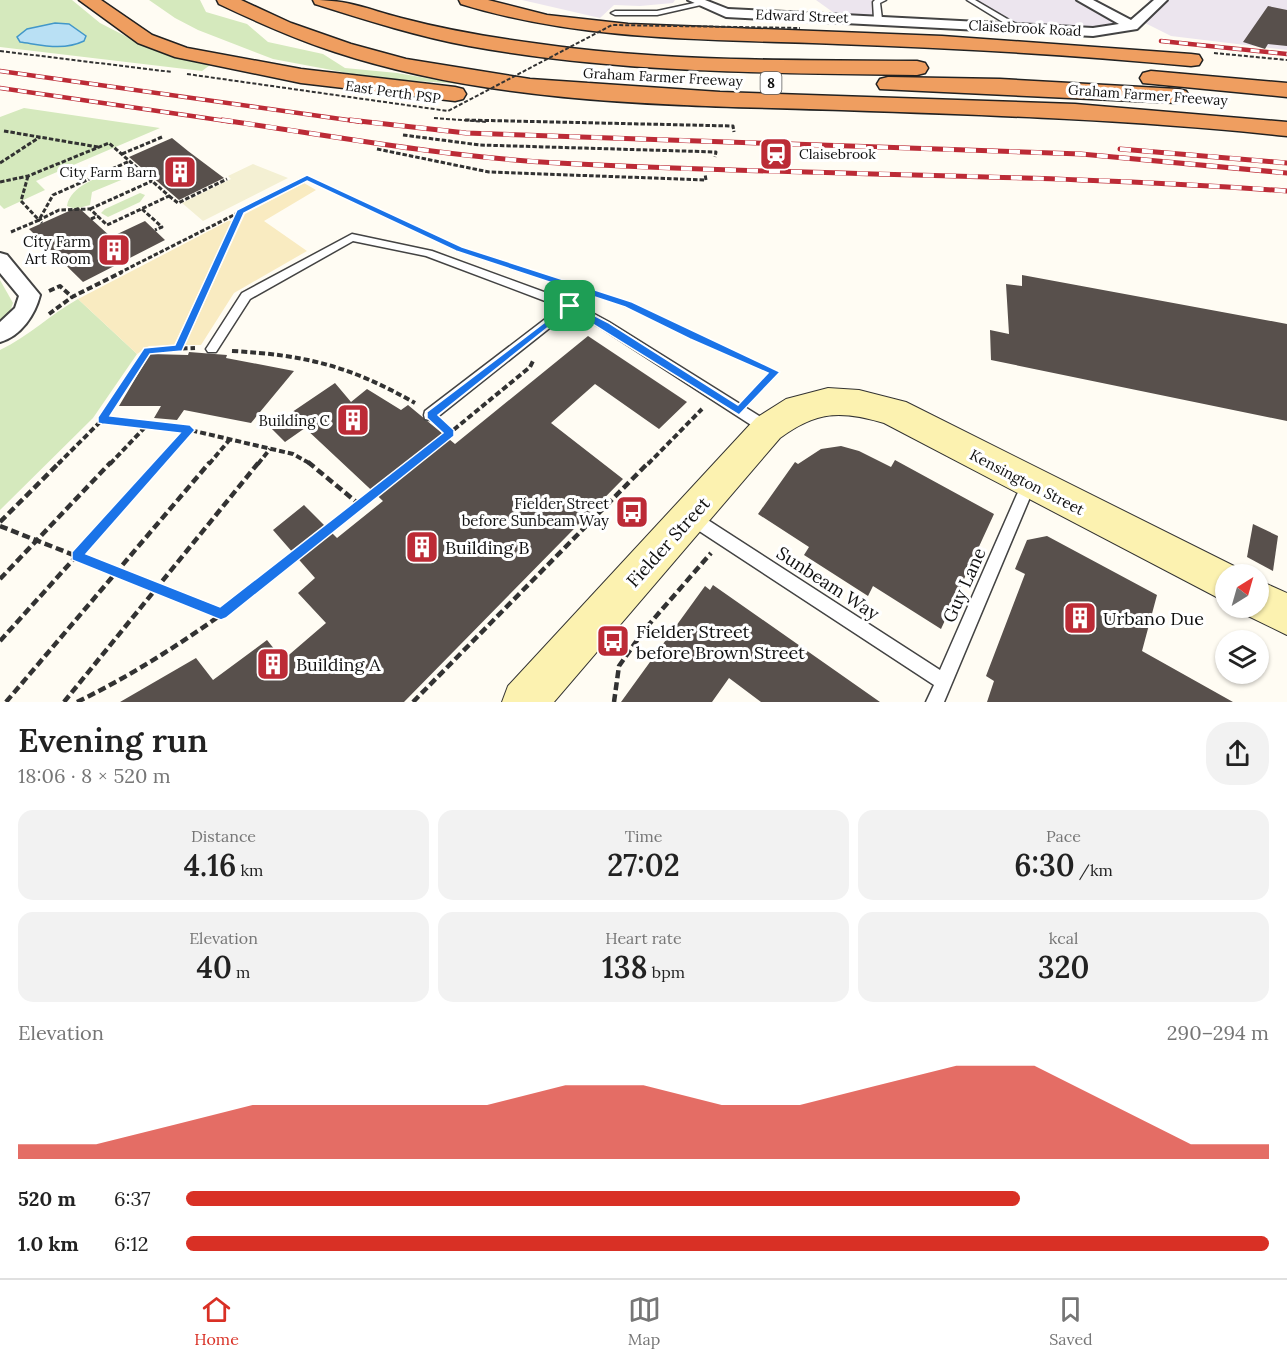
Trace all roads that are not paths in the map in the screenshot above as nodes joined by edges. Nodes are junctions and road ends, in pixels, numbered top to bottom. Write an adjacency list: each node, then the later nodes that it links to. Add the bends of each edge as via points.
1 (88, 0): 18 (highway, via 145,39 182,53)
2 (120, 0): 18 (highway, via 140,21 178,43)
3 (226, 0): 23 (highway, via 322,42 435,71 635,95)
4 (264, 0): 24 (highway, Graham Farmer Freeway / 8, via 368,37 564,72 764,83 1088,89)
5 (322, 0): 22 (highway, Graham Farmer Freeway / 8, via 471,42 570,56 719,65 1084,73)
6 (359, 0): 17 (highway, via 432,21 599,44)
7 (468, 0): 17 (highway, via 536,20 589,26 979,44)
8 (883, 0): 14 (lane, via 876,2)
9 (970, 0): 16 (lane)
10 (1083, 0): 15 (street)
11 (1161, 0): 15 (street, via 1146,18)
12 (697, 2): 13 (lane, via 657,13); 14 (street, Edward Street, via 726,13)
13 (615, 13)
14 (878, 19): 16 (street, Claisebrook Road)
15 (1132, 26): 16 (street, Claisebrook Road, via 1093,32)
16 (1017, 27)
17 (1168, 58): 19 (highway)
18 (225, 60): 23 (highway, via 301,76 397,89 499,97 632,105)
19 (1212, 62)
20 (1235, 64): 21 (highway)
21 (1287, 70)
22 (1287, 90)
23 (845, 105): 25 (highway, via 1166,117)
24 (1287, 106)
25 (1287, 129)
26 (0, 260): 28 (street, via 28,290 30,301 20,318)
27 (570, 306): 29 (lane, via 428,253 352,237 246,296); 31 (lane); 32 (lane)
28 (0, 334)
29 (212, 349)
30 (823, 401): 32 (street, Fielder Street, via 784,415); 33 (street, Kensington Street, via 845,400 894,412)
31 (430, 415)
32 (754, 420): 34 (street, Fielder Street)
33 (1029, 483): 35 (street, Kensington Street); 38 (lane, Guy Lane)
34 (691, 517): 38 (lane, Sunbeam Way); 39 (street, Fielder Street)
35 (1215, 577)
36 (1269, 605): 37 (street)
37 (1287, 614)
38 (943, 681): 40 (lane, Guy Lane)
39 (524, 702)
40 (935, 702)

